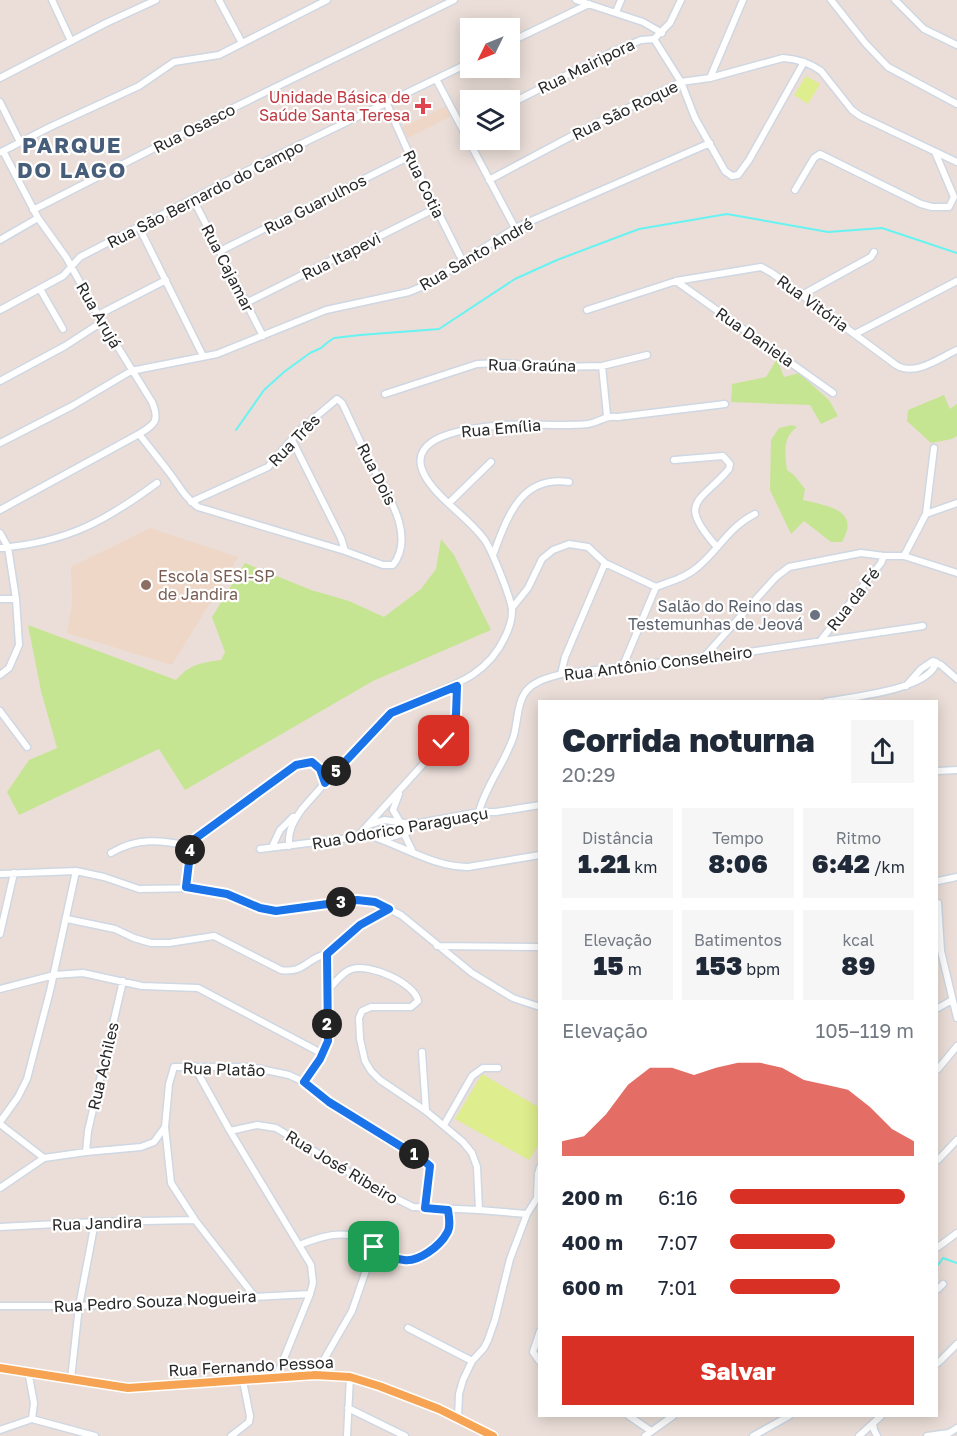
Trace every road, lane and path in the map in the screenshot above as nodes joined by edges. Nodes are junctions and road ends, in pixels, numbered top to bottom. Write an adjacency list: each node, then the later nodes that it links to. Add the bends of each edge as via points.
1 (52, 0): 17 (street)
2 (156, 0): 17 (street)
3 (219, 0): 18 (street)
4 (327, 0): 18 (street)
5 (454, 0): 42 (street, Rua Osasco)
6 (576, 0): 12 (street)
7 (621, 0): 13 (street)
8 (681, 0): 14 (street)
9 (743, 0): 23 (street)
10 (831, 0): 29 (street, via 888,67)
11 (895, 0): 19 (street, via 924,28)
12 (589, 4): 13 (street); 15 (street)
13 (616, 12): 14 (street)
14 (662, 33): 16 (street, Rua Mairipora)
15 (520, 37)
16 (654, 39): 25 (street); 26 (street, Rua Mairipora, via 641,39)
17 (71, 41): 22 (street)
18 (242, 43): 31 (street, via 219,55 174,62 139,86)
19 (957, 45)
20 (804, 62): 23 (street, Rua São Roque, via 783,58); 32 (street, via 738,175 725,171); 34 (street, via 827,76 860,116)
21 (460, 67): 24 (street, Rua São Bernardo do Campo)
22 (0, 78)
23 (710, 78): 25 (street, Rua São Roque)
24 (435, 79): 28 (street, Rua São Bernardo do Campo); 30 (street)
25 (681, 82): 32 (street); 38 (street, Rua São Roque)
26 (520, 99)
27 (0, 102): 31 (street)
28 (387, 104): 36 (street, Rua Cotia); 40 (street, Rua São Bernardo do Campo)
29 (957, 104)
30 (460, 124)
31 (20, 142): 35 (street)
32 (710, 143): 45 (street, Rua Santo André)
33 (473, 150): 38 (street)
34 (935, 151): 37 (street); 39 (street, via 954,197 949,207 921,204 820,154)
35 (1, 152): 42 (street, Rua Arujá)
36 (410, 156): 41 (street, Rua Cotia); 47 (street, Rua Guarulhos)
37 (957, 162)
38 (489, 180): 45 (street)
39 (795, 190)
40 (194, 200): 44 (street, Rua São Bernardo do Campo); 47 (street, Rua Cajamar)
41 (436, 208): 49 (street, Rua Cotia); 56 (street, Rua Itapevi)
42 (33, 210): 43 (street, Rua Arujá)
43 (38, 218): 46 (street); 50 (street, Rua Arujá)
44 (139, 226): 50 (street, Rua São Bernardo do Campo, via 80,257); 51 (street)
45 (515, 228): 49 (street, Rua Santo André)
46 (0, 240)
47 (220, 251): 56 (street, Rua Cajamar)
48 (874, 252): 55 (street)
49 (464, 262): 63 (street, Rua Santo André, via 409,292 326,310)
50 (71, 267): 54 (street, Rua São Bernardo do Campo); 59 (street, Rua Arujá)
51 (166, 280): 59 (street); 66 (street)
52 (676, 281): 55 (street, Rua Vitória, via 761,267); 58 (street, Rua Vitória); 70 (street, Rua Daniela)
53 (957, 281): 62 (street)
54 (40, 289): 57 (street, Rua São Bernardo do Campo); 61 (street)
55 (802, 295): 62 (street, Rua Vitória)
56 (246, 303): 63 (street, Rua Cajamar)
57 (0, 310)
58 (587, 310)
59 (98, 315): 60 (street, Rua Arujá)
60 (102, 322): 68 (street, Rua Arujá); 69 (street)
61 (63, 329)
62 (855, 334): 64 (street, Rua Vitória, via 906,371)
63 (263, 336): 66 (street, Rua Santo André, via 228,351)
64 (957, 350)
65 (647, 355): 67 (street, Rua Graúna)
66 (203, 356): 68 (street, Rua Santo André)
67 (602, 366): 71 (street, Rua Graúna, via 477,364); 74 (street)
68 (131, 370): 75 (street, Rua Arujá, via 156,412 154,424); 77 (street)
69 (0, 381)
70 (833, 393)
71 (385, 394)
72 (330, 403): 76 (street, Rua Três); 93 (street, Rua Dois, via 337,399 342,403 398,515 401,534 395,563 388,566)
73 (725, 404): 74 (street, Rua Emília, via 618,417)
74 (607, 415): 84 (street, Rua Emília, via 588,424 506,425 445,434 436,439 424,449 420,462 427,480)
75 (140, 434): 83 (street); 86 (street)
76 (292, 440): 83 (street, Rua Três, via 268,467); 93 (street)
77 (0, 443)
78 (934, 448): 87 (street)
79 (674, 460): 90 (street, via 723,456 730,464 697,499 695,507 701,526)
80 (491, 462): 84 (street)
81 (569, 482): 94 (street, via 545,483 521,497 509,513)
82 (157, 483): 92 (street, via 87,528 46,542)
83 (191, 502): 93 (street)
84 (449, 503): 94 (street, Rua Emília, via 486,541)
85 (957, 503): 87 (street)
86 (0, 510)
87 (926, 513): 96 (street)
88 (754, 514): 90 (street, via 741,521)
89 (0, 533): 92 (street)
90 (717, 547): 99 (street, via 689,574)
91 (0, 548): 92 (street)
92 (8, 548): 100 (street)
93 (345, 551)
94 (493, 555): 102 (street, Rua Emília)
95 (884, 556): 96 (street); 104 (street, Rua da Fé); 105 (street, via 861,553 789,567)
96 (904, 556): 98 (street)
97 (605, 563): 99 (street); 102 (street, via 588,547 569,544 553,550 542,559 528,588); 107 (street)
98 (957, 573)
99 (656, 587): 106 (street)
100 (16, 598): 101 (street); 108 (street, via 19,645 9,668)
101 (0, 599)
102 (512, 608): 110 (street, via 500,648)
103 (923, 626): 104 (street, Rua Antônio Conselheiro)
104 (821, 640): 105 (street, Rua Antônio Conselheiro)
105 (704, 658): 106 (street, Rua Antônio Conselheiro)
106 (622, 668): 107 (street, Rua Antônio Conselheiro)
107 (561, 674): 120 (street, Rua Antônio Conselheiro, via 539,681 522,697 514,735 482,798)
108 (0, 675)
109 (957, 679): 111 (street, via 936,662 925,677 906,686)
110 (457, 686): 116 (street, via 456,715 449,732); 117 (street, via 391,713)
111 (835, 700)
112 (0, 711): 113 (street)
113 (27, 747)
114 (957, 770): 115 (street)
115 (938, 771)
116 (410, 778): 121 (street, via 394,805 394,815); 123 (street)
117 (325, 783): 119 (street); 128 (street, via 320,769 312,762 296,765 228,813)
118 (538, 805): 120 (street, Rua Odorico Paraguaçu)
119 (302, 809): 129 (street, via 288,832); 130 (street, via 280,830)
120 (479, 812): 122 (street, Rua Odorico Paraguaçu)
121 (400, 822): 122 (street); 123 (street, via 384,820)
122 (410, 824): 124 (street); 125 (street, Rua Odorico Paraguaçu)
123 (367, 825): 126 (street)
124 (405, 833): 127 (street); 132 (street)
125 (367, 835): 126 (street, Rua Odorico Paraguaçu); 127 (street)
126 (357, 837): 129 (street, Rua Odorico Paraguaçu)
127 (380, 839): 132 (street)
128 (191, 846): 133 (street, via 152,841 126,844); 140 (street)
129 (289, 846): 130 (street, Rua Odorico Paraguaçu)
130 (272, 847): 131 (street, Rua Odorico Paraguaçu)
131 (260, 849)
132 (414, 852): 134 (street, via 456,867)
133 (111, 853)
134 (538, 855)
135 (76, 871): 137 (street); 140 (street, via 139,889); 143 (street)
136 (0, 873): 137 (street)
137 (14, 873): 144 (street)
138 (957, 877): 139 (street)
139 (938, 881)
140 (186, 887): 142 (street, via 227,894 276,911 357,900)
141 (938, 903): 145 (street)
142 (389, 909): 146 (street); 148 (street, via 360,925)
143 (67, 919): 148 (street, via 115,929 151,943 214,936 281,970 302,968); 149 (street)
144 (0, 934)
145 (939, 936): 153 (street)
146 (437, 946): 147 (street); 154 (street, via 513,998)
147 (538, 947)
148 (327, 954): 152 (street)
149 (54, 975): 150 (street, via 83,973); 151 (street); 165 (street, via 27,1079)
150 (123, 981): 159 (street, via 142,986 198,988); 170 (street, Rua Achiles)
151 (0, 989)
152 (327, 991): 159 (street, via 328,1041); 164 (street, via 344,974 359,968 390,976 416,993 418,1001 411,1007 371,1007 362,1011 360,1039 370,1071)
153 (952, 1000): 155 (street); 156 (street)
154 (538, 1006)
155 (938, 1008)
156 (957, 1018)
157 (957, 1046): 162 (street)
158 (422, 1052): 164 (street)
159 (323, 1054): 163 (street)
160 (194, 1066): 163 (street, Rua Platão, via 251,1067); 167 (street, Rua Platão, via 174,1067); 168 (street)
161 (498, 1068): 166 (street, via 477,1071)
162 (938, 1069)
163 (304, 1082): 176 (street, Rua Platão, via 329,1102 428,1163 431,1171)
164 (426, 1111): 166 (street)
165 (0, 1123): 171 (street)
166 (444, 1125): 178 (street, via 472,1154 479,1177)
167 (165, 1127): 170 (street, via 154,1142 141,1147); 180 (street, via 171,1183)
168 (230, 1131): 176 (street, Rua José Ribeiro, via 257,1125 276,1128 404,1204); 184 (street)
169 (957, 1140): 172 (street)
170 (86, 1152): 171 (street)
171 (44, 1158): 174 (street)
172 (938, 1160)
173 (538, 1174): 175 (street)
174 (0, 1188)
175 (538, 1199): 179 (street)
176 (425, 1208): 177 (street, Rua José Ribeiro)
177 (448, 1210): 178 (street, Rua José Ribeiro); 185 (street, via 447,1233 415,1260 397,1259)
178 (479, 1210): 179 (street, Rua José Ribeiro)
179 (527, 1214): 195 (street, via 510,1258 488,1340)
180 (195, 1220): 181 (street, Rua Jandira); 188 (street)
181 (95, 1222): 182 (street, Rua Jandira); 190 (street)
182 (0, 1227)
183 (957, 1233): 186 (street)
184 (299, 1245): 185 (street, via 324,1236 346,1234); 187 (street, via 311,1265)
185 (374, 1247): 199 (street, via 351,1311)
186 (938, 1248)
187 (310, 1294): 188 (street, Rua Pedro Souza Nogueira); 201 (street)
188 (255, 1297): 190 (street, Rua Pedro Souza Nogueira)
189 (0, 1306): 190 (street, Rua Pedro Souza Nogueira)
190 (79, 1306): 202 (street)
191 (408, 1328): 195 (street)
192 (538, 1337): 194 (street, via 533,1352)
193 (957, 1344): 196 (street)
194 (538, 1359)
195 (472, 1361): 209 (street, via 461,1387)
196 (938, 1363)
197 (0, 1368): 198 (main road, Rua Fernando Pessoa)
198 (28, 1371): 202 (main road, Rua Fernando Pessoa); 210 (street, via 34,1403)
199 (315, 1375): 200 (main road, Rua Fernando Pessoa); 201 (main road, Rua Fernando Pessoa)
200 (350, 1377): 204 (street); 209 (main road, Rua Fernando Pessoa)
201 (276, 1378): 203 (main road, Rua Fernando Pessoa)
202 (71, 1379): 203 (main road, Rua Fernando Pessoa, via 128,1388)
203 (243, 1381): 217 (street, via 249,1422)
204 (348, 1408): 218 (street); 219 (street)
205 (630, 1417): 214 (street)
206 (672, 1417): 214 (street)
207 (787, 1417): 215 (street)
208 (880, 1417): 211 (street)
209 (458, 1418): 220 (main road, Rua Fernando Pessoa)
210 (32, 1419): 213 (street); 216 (street)
211 (873, 1423): 221 (street); 222 (street)
212 (957, 1428): 223 (street)
213 (0, 1430)
214 (648, 1433)
215 (754, 1435)
216 (96, 1436)
217 (231, 1436)
218 (347, 1436)
219 (405, 1436)
220 (494, 1436)
221 (859, 1436)
222 (877, 1436)
223 (927, 1436)

